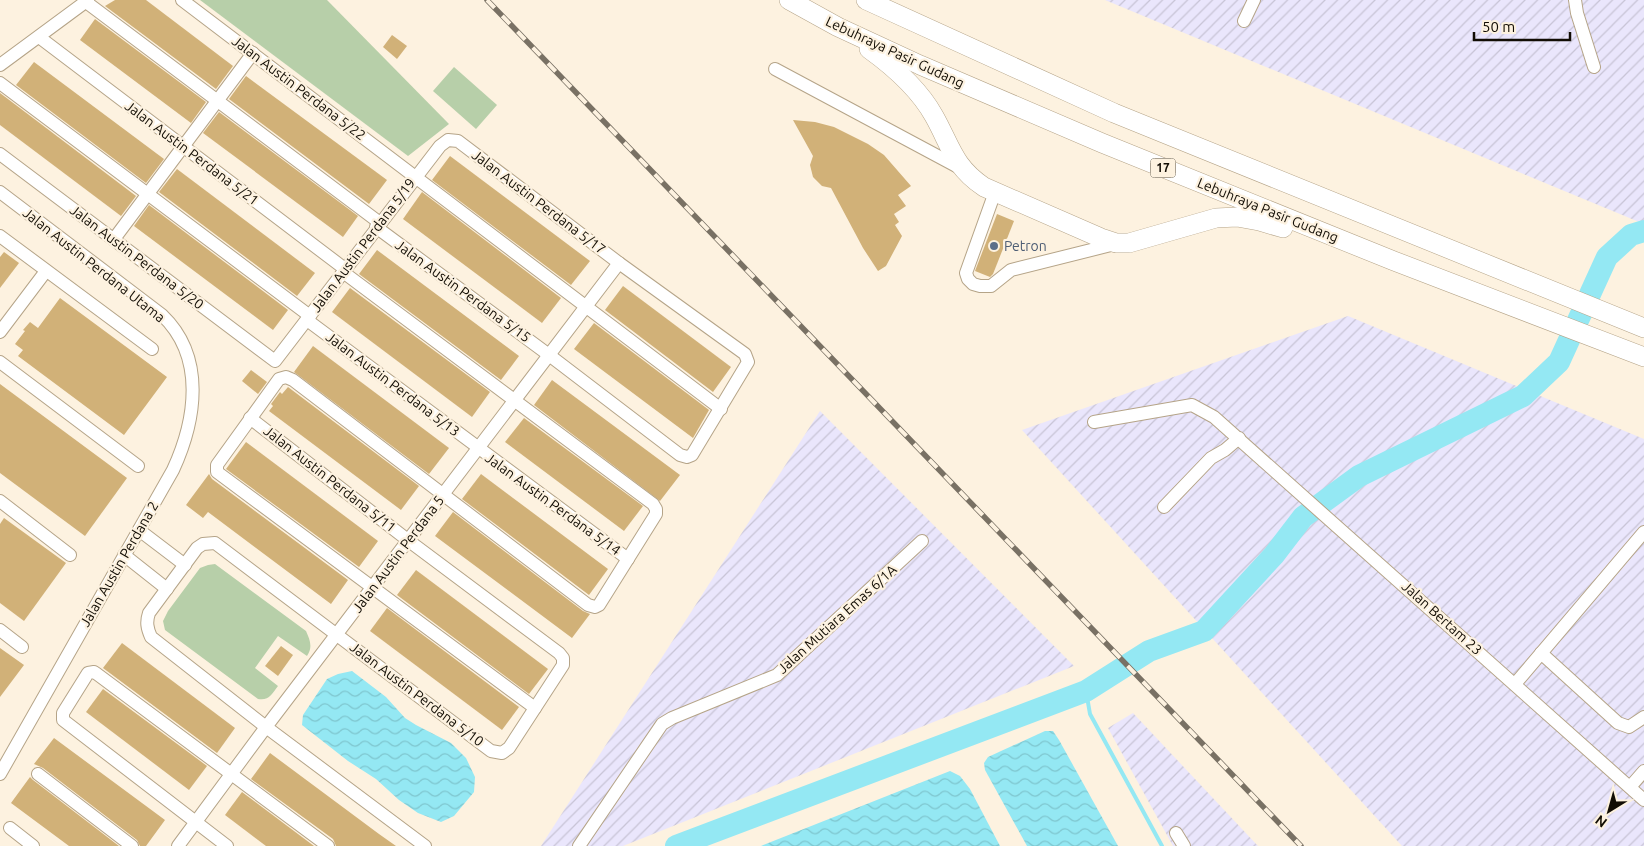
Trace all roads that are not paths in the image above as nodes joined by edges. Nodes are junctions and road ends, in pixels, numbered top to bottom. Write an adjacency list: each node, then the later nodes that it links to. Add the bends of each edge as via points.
1 (182, 0): 10 (street, Jalan Austin Perdana 5/22)
2 (788, 0): 8 (highway, Lebuhraya Pasir Gudang / 17)
3 (866, 0): 34 (highway, 17, via 1114,113)
4 (1254, 0): 7 (street)
5 (1575, 0): 12 (street)
6 (87, 1): 9 (street); 15 (street, Jalan Austin Perdana 5/15)
7 (1244, 21)
8 (838, 27): 19 (highway, via 877,55 919,94); 28 (highway, Lebuhraya Pasir Gudang / 17, via 1102,143)
9 (39, 37): 11 (street); 17 (street, Jalan Austin Perdana 5/21)
10 (253, 53): 15 (street); 20 (street, Jalan Austin Perdana 5/22)
11 (0, 65)
12 (1594, 67)
13 (775, 69): 19 (street)
14 (0, 83): 23 (street, Jalan Austin Perdana 5/13)
15 (218, 100): 17 (street); 24 (street, Jalan Austin Perdana 5/15)
16 (458, 141): 20 (street, Jalan Austin Perdana 5/19, via 448,140 440,146); 29 (street, Jalan Austin Perdana 5/17)
17 (184, 146): 23 (street); 30 (street, Jalan Austin Perdana 5/21)
18 (0, 154): 26 (street, Jalan Austin Perdana 5/20)
19 (962, 169): 22 (highway)
20 (415, 177): 24 (street, Jalan Austin Perdana 5/19); 32 (street, Jalan Austin Perdana 5/22)
21 (0, 192): 36 (street, Jalan Austin Perdana Utama, via 162,315)
22 (996, 192): 27 (highway, via 1101,238); 27 (street, via 966,273 973,284 991,286 1011,270)
23 (148, 193): 26 (street); 33 (street, Jalan Austin Perdana 5/13)
24 (378, 225): 30 (street, Jalan Austin Perdana 5/19); 38 (street, Jalan Austin Perdana 5/15)
25 (0, 236): 31 (street)
26 (114, 240): 40 (street, Jalan Austin Perdana 5/20)
27 (1120, 243): 28 (highway, via 1216,218 1237,217 1259,220)
28 (1394, 261): 39 (highway, Lebuhraya Pasir Gudang / 17)
29 (619, 263): 32 (street, Jalan Austin Perdana 5); 43 (street, Jalan Austin Perdana 5/17, via 748,358)
30 (344, 270): 33 (street, Jalan Austin Perdana 5/19); 42 (street, Jalan Austin Perdana 5/21)
31 (46, 271): 35 (street); 37 (street)
32 (585, 307): 38 (street, Jalan Austin Perdana 5); 43 (street, Jalan Austin Perdana 5/22)
33 (308, 318): 40 (street, Jalan Austin Perdana 5/19); 47 (street, Jalan Austin Perdana 5/13)
34 (1644, 328)
35 (0, 332)
36 (182, 342): 53 (street, Jalan Austin Perdana 2, via 192,380 190,425 173,470)
37 (152, 349)
38 (549, 355): 42 (street, Jalan Austin Perdana 5); 43 (street, Jalan Austin Perdana 5/15, via 680,455 692,455)
39 (1644, 357)
40 (275, 361)
41 (0, 362): 48 (street)
42 (514, 400): 47 (street, Jalan Austin Perdana 5); 58 (street, Jalan Austin Perdana 5/21, via 654,504 656,514)
43 (721, 409)
44 (250, 418): 49 (street, via 279,379 286,377); 54 (street, Jalan Austin Perdana 5/11); 60 (street, via 216,472)
45 (1094, 422): 46 (street, Jalan Bertam 23, via 1192,406 1214,417)
46 (1239, 438): 51 (street, via 1211,458); 66 (street, Jalan Bertam 23)
47 (478, 449): 49 (street, Jalan Austin Perdana 5); 58 (street, Jalan Austin Perdana 5/14)
48 (138, 466)
49 (444, 495): 54 (street, Jalan Austin Perdana 5); 58 (street, Jalan Austin Perdana 5/21, via 588,605 599,605)
50 (0, 501): 56 (street)
51 (1164, 507)
52 (1644, 532): 65 (street)
53 (137, 533): 57 (street, Jalan Austin Perdana 2); 59 (street)
54 (409, 541): 60 (street, Jalan Austin Perdana 5); 67 (street, Jalan Austin Perdana 5/11, via 563,658 563,666)
55 (922, 541): 85 (street, Jalan Mutiara Emas 6/1A, via 777,675 662,724)
56 (70, 555)
57 (122, 559): 61 (street); 71 (street, Jalan Austin Perdana 2)
58 (628, 560)
59 (182, 568): 61 (street); 63 (street, Jalan Austin Perdana 5/10, via 197,548 215,543)
60 (373, 588): 63 (street, Jalan Austin Perdana 5); 67 (street)
61 (165, 592): 69 (street, via 146,621 150,638)
62 (0, 630): 64 (street)
63 (337, 634): 67 (street, Jalan Austin Perdana 5/10, via 492,751 502,753 509,748); 69 (street, Jalan Austin Perdana 5)
64 (22, 646)
65 (1541, 653): 66 (street); 68 (street, via 1618,723 1629,727)
66 (1515, 684): 74 (street, Jalan Bertam 23)
67 (535, 708)
68 (1644, 717)
69 (266, 727): 73 (street, Jalan Austin Perdana 5); 84 (street)
70 (1644, 772): 74 (street)
71 (0, 774)
72 (38, 774): 80 (street)
73 (232, 774): 76 (street, Jalan Austin Perdana 5); 76 (street, via 94,672 88,673 63,720); 83 (street)
74 (1630, 787): 75 (street, Jalan Bertam 23)
75 (1644, 800)
76 (196, 821): 81 (street, Jalan Austin Perdana 5); 82 (street)
77 (10, 828): 79 (street)
78 (1176, 832): 86 (street)
79 (34, 846)
80 (132, 846)
81 (178, 846)
82 (227, 846)
83 (328, 846)
84 (425, 846)
85 (579, 846)
86 (1184, 846)

